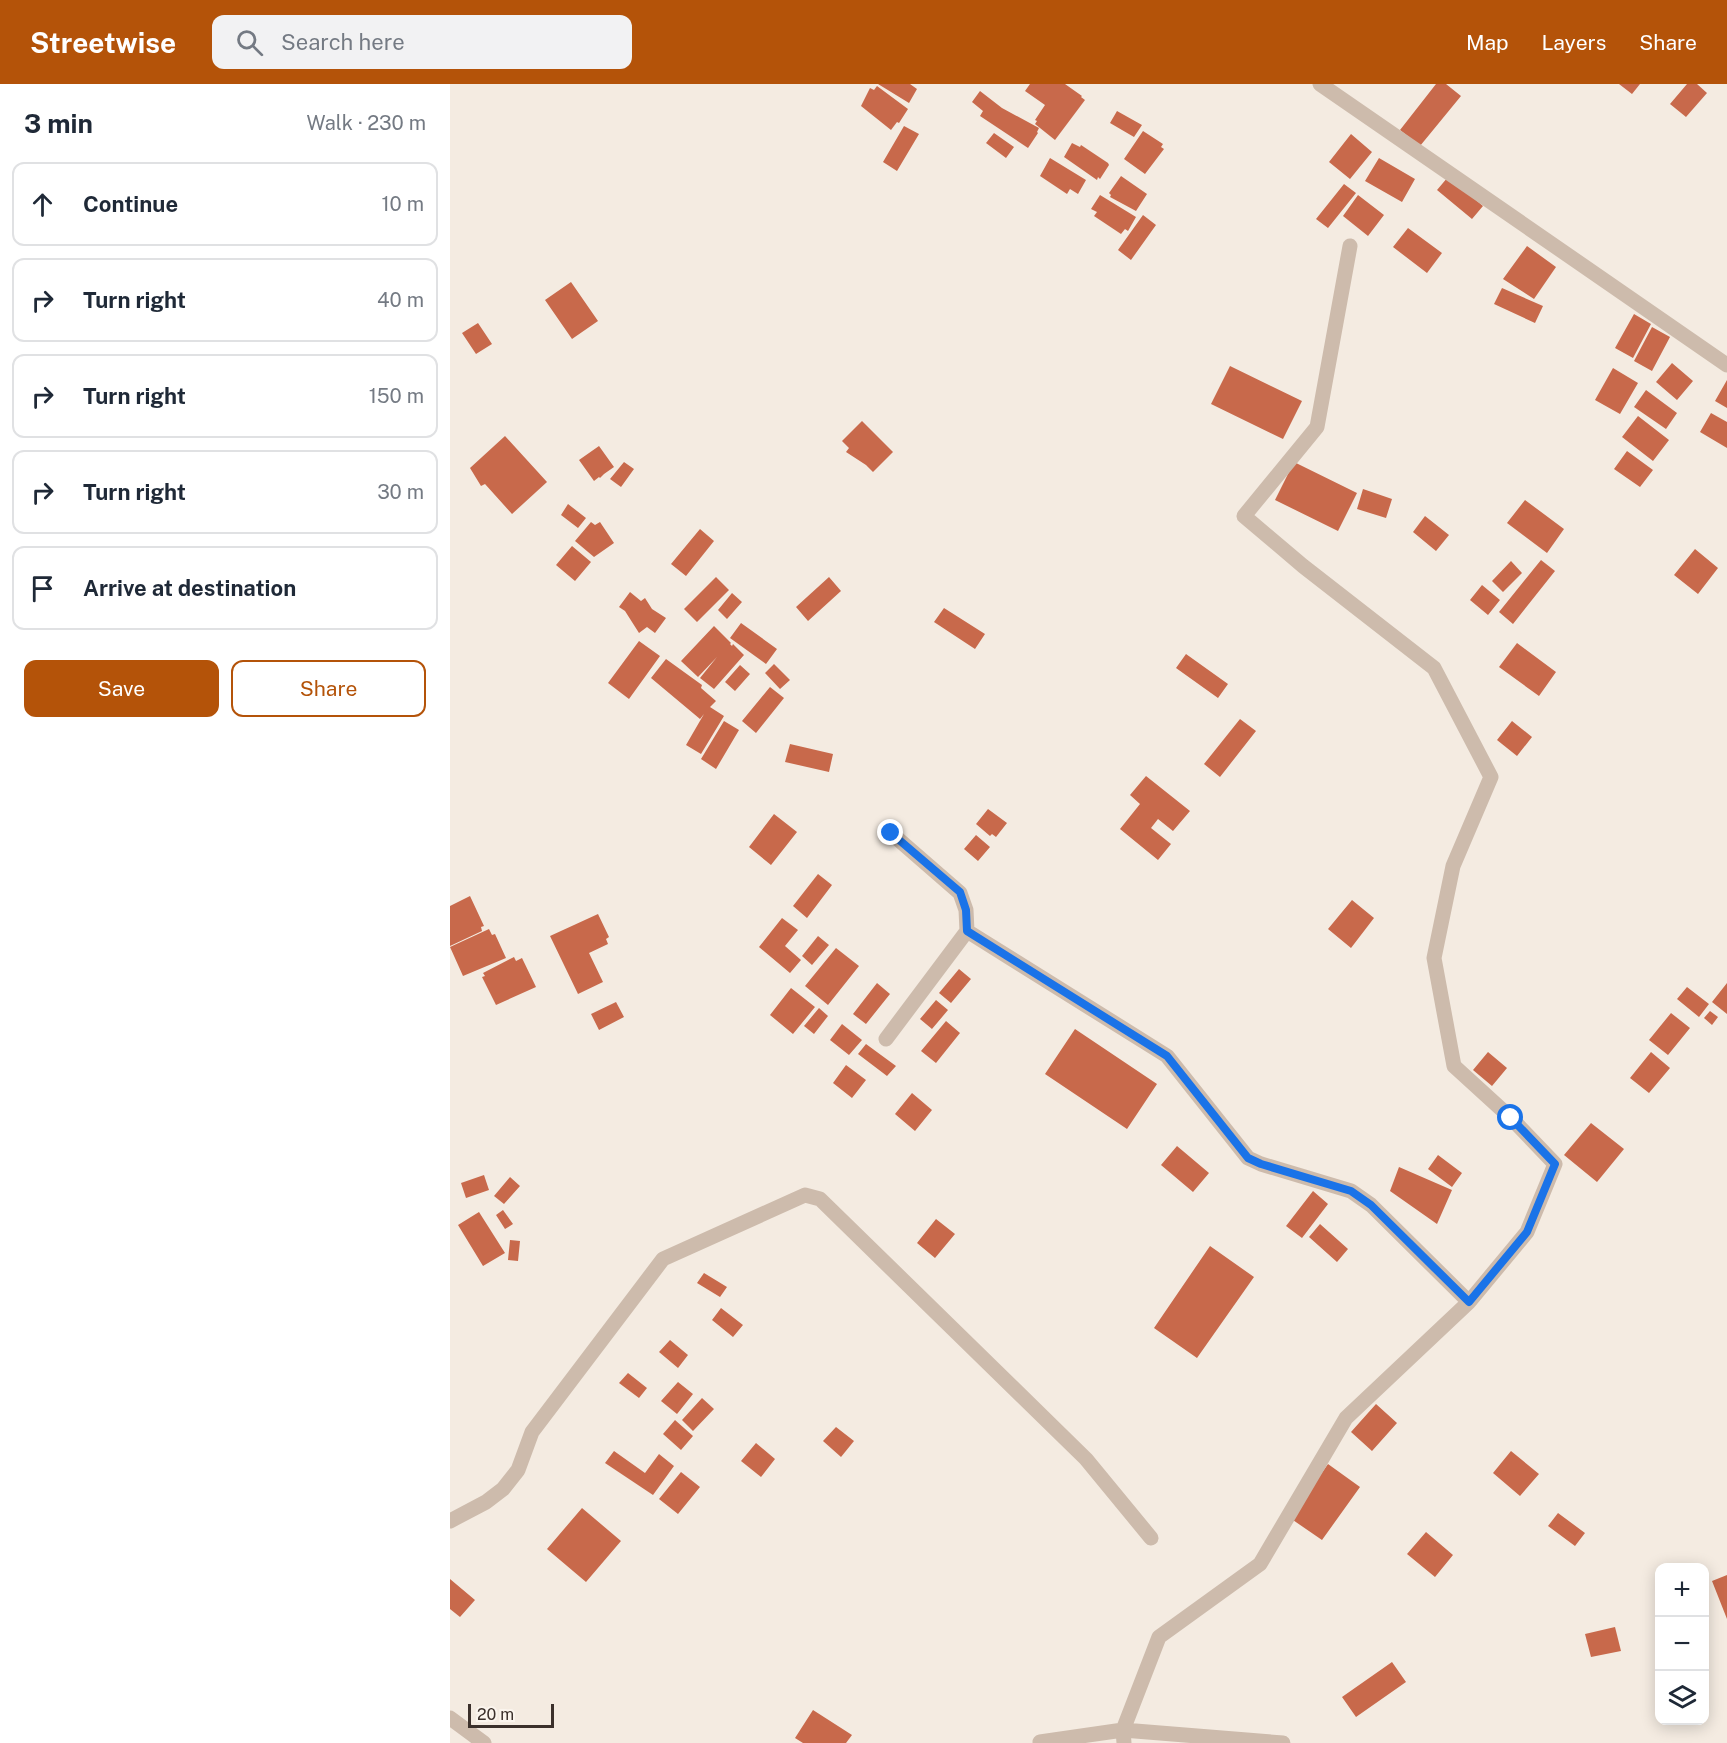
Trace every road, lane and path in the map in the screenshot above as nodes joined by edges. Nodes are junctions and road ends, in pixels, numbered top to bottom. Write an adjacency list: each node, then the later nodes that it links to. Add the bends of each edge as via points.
1 (1320, 84): 3 (street)
2 (1350, 246): 7 (street, via 1317,427 1244,516 1434,668 1491,777 1453,866 1434,958 1454,1066 1555,1164 1527,1232)
3 (1727, 365)
4 (891, 833): 5 (street, via 960,892)
5 (967, 931): 6 (street); 7 (street, via 1167,1056 1248,1158 1351,1191 1371,1205)
6 (886, 1039)
7 (1469, 1302): 11 (street, via 1346,1418 1260,1564 1160,1637)
8 (450, 1521): 9 (street, via 503,1489 518,1470 532,1432 663,1259 805,1195 820,1199 1086,1459)
9 (1150, 1538)
10 (452, 1721): 13 (street)
11 (1124, 1737): 12 (street); 14 (street)
12 (1040, 1742)
13 (484, 1743)
14 (1283, 1743)

